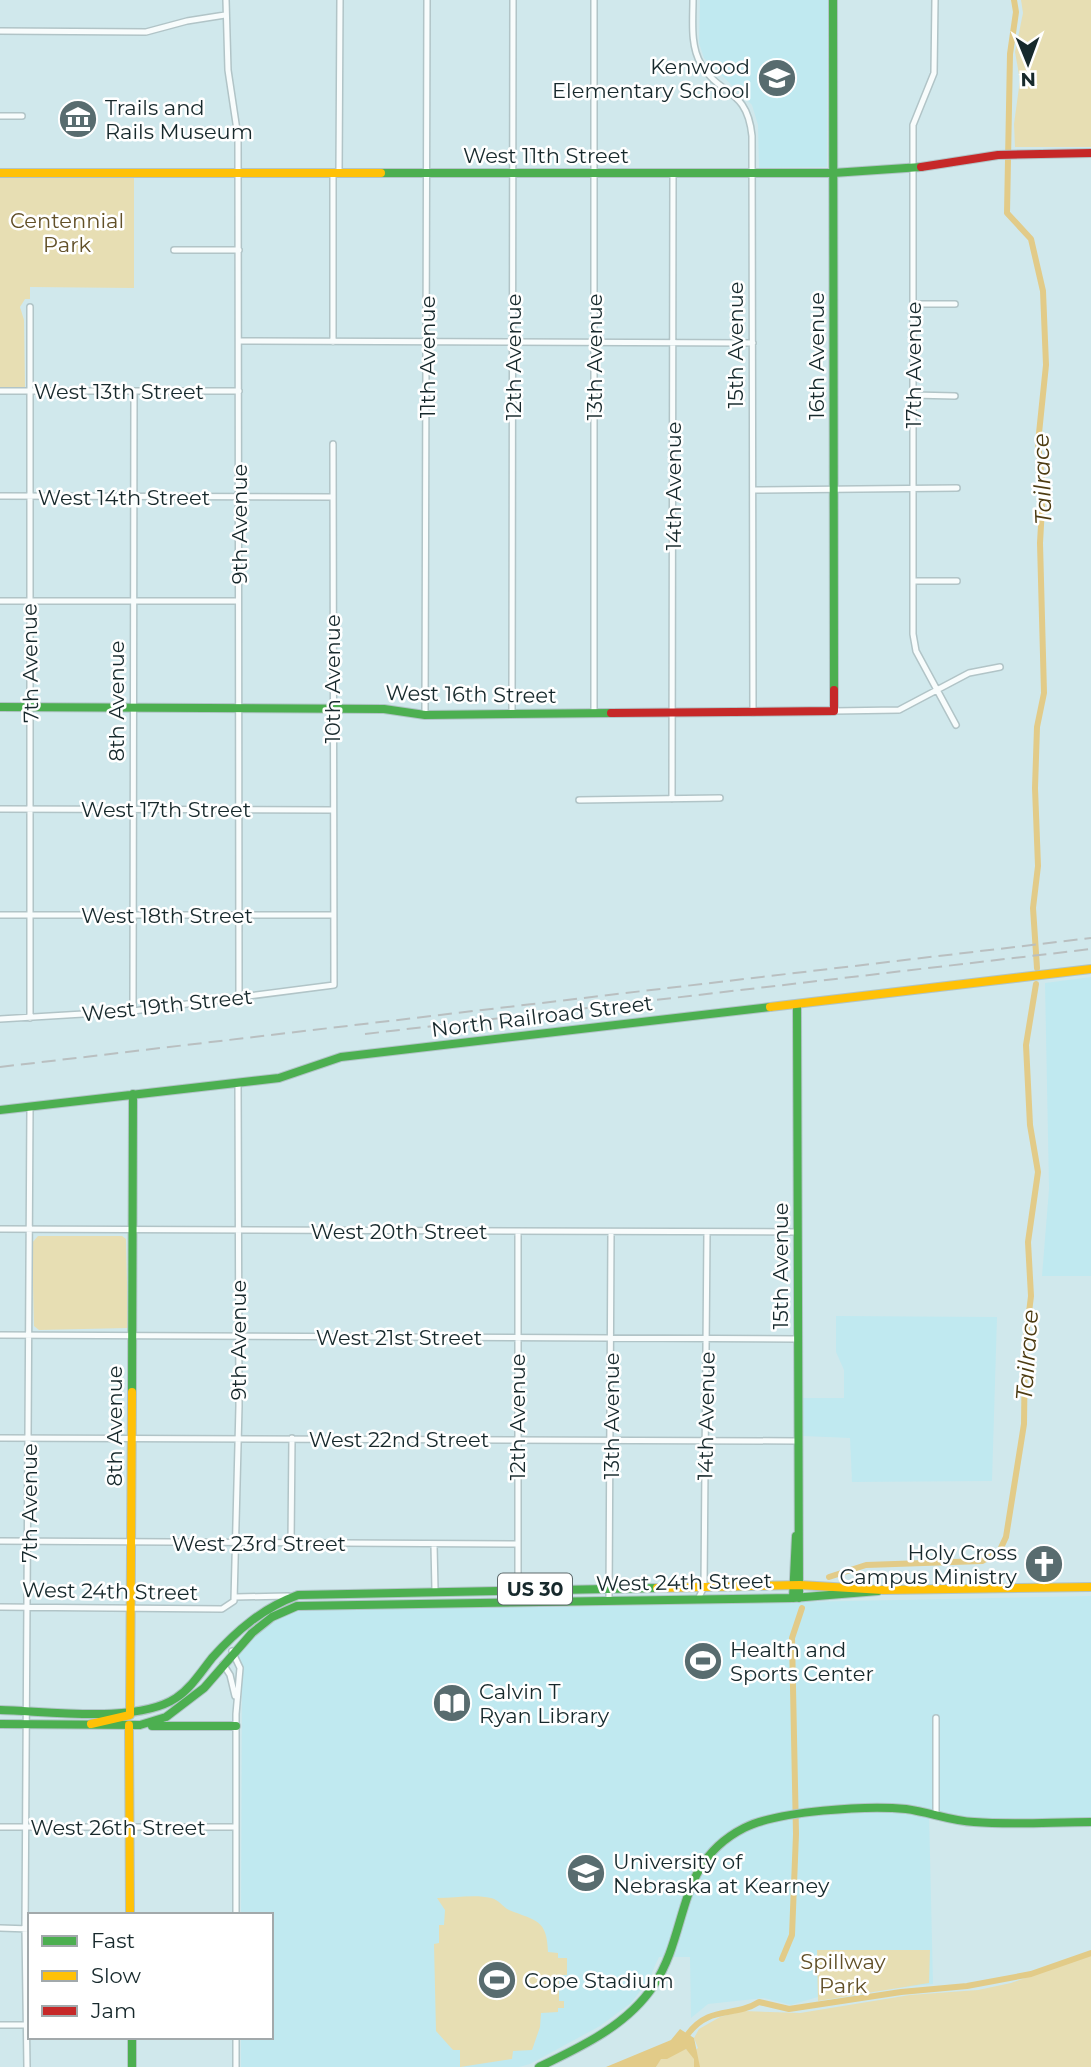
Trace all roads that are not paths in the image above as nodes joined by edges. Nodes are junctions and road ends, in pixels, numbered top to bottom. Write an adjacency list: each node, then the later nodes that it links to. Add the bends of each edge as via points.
1 (226, 0): 9 (street, 9th Avenue)
2 (340, 0): 17 (street)
3 (428, 0): 18 (street, 11th Avenue)
4 (513, 0): 19 (street, 12th Avenue)
5 (594, 0): 20 (street, 13th Avenue)
6 (693, 0): 22 (street, 15th Avenue, via 699,62 747,110)
7 (834, 0): 23 (main road, 16th Avenue)
8 (934, 0): 14 (street, 17th Avenue, via 934,73 913,125)
9 (225, 15): 10 (street, via 146,32); 16 (street, 9th Avenue, via 238,129)
10 (0, 32)
11 (0, 116): 12 (street)
12 (22, 116)
13 (1091, 153): 14 (main road, West 11th Street, via 998,155)
14 (912, 168): 23 (main road, West 11th Street); 26 (street, 17th Avenue)
15 (0, 173): 16 (main road, West 11th Street)
16 (238, 173): 17 (main road, West 11th Street); 25 (street, 9th Avenue)
17 (336, 173): 18 (main road, West 11th Street); 30 (street)
18 (427, 173): 19 (main road, West 11th Street); 31 (street, 11th Avenue)
19 (513, 173): 20 (main road, West 11th Street); 32 (street, 12th Avenue)
20 (594, 173): 21 (main road, West 11th Street); 33 (street, 13th Avenue)
21 (673, 173): 22 (main road, West 11th Street); 34 (street, 14th Avenue)
22 (752, 173): 23 (main road, West 11th Street); 35 (street, 15th Avenue)
23 (833, 173): 46 (main road, 16th Avenue)
24 (174, 250): 25 (street)
25 (239, 250): 29 (street, 9th Avenue)
26 (912, 304): 27 (street); 40 (street, 17th Avenue)
27 (955, 304)
28 (30, 307): 37 (street, 7th Avenue)
29 (239, 341): 30 (street); 39 (street, 9th Avenue)
30 (333, 342): 31 (street)
31 (427, 342): 32 (street); 70 (street, 11th Avenue)
32 (513, 342): 33 (street); 69 (street, 12th Avenue)
33 (594, 342): 34 (street); 66 (street, 13th Avenue)
34 (673, 343): 35 (street); 67 (street, 14th Avenue)
35 (753, 343): 45 (street, 15th Avenue)
36 (0, 391): 37 (street, West 13th Street)
37 (30, 391): 38 (street, West 13th Street); 48 (street, 7th Avenue)
38 (134, 391): 39 (street, West 13th Street); 49 (street, 8th Avenue)
39 (239, 391): 50 (street, 9th Avenue)
40 (913, 395): 41 (street); 43 (street, 17th Avenue)
41 (955, 396)
42 (333, 444): 51 (street, 10th Avenue)
43 (913, 488): 44 (street); 46 (street); 52 (street, 17th Avenue)
44 (957, 488)
45 (753, 489): 46 (street); 68 (street, 15th Avenue)
46 (833, 489): 65 (main road, 16th Avenue)
47 (0, 496): 48 (street, West 14th Street)
48 (30, 496): 49 (street, West 14th Street); 55 (street, 7th Avenue)
49 (134, 497): 50 (street, West 14th Street); 56 (street, 8th Avenue)
50 (239, 497): 51 (street, West 14th Street); 57 (street, 9th Avenue)
51 (332, 498): 64 (street, 10th Avenue)
52 (913, 581): 53 (street); 59 (street, 17th Avenue, via 916,650)
53 (957, 581)
54 (0, 601): 55 (street)
55 (29, 601): 56 (street); 61 (street, 7th Avenue)
56 (134, 601): 57 (street); 62 (street, 8th Avenue)
57 (238, 601): 63 (street, 9th Avenue)
58 (1000, 667): 59 (street, West 16th Street, via 969,673)
59 (937, 691): 65 (street, West 16th Street, via 900,710); 71 (street, 17th Avenue)
60 (0, 707): 61 (main road, West 16th Street)
61 (30, 708): 62 (main road, West 16th Street); 76 (street, 7th Avenue)
62 (133, 708): 63 (main road, West 16th Street); 77 (street, 8th Avenue)
63 (237, 708): 64 (main road, West 16th Street); 78 (street, 9th Avenue)
64 (332, 709): 70 (main road, West 16th Street); 79 (street, 10th Avenue)
65 (834, 711): 68 (main road, West 16th Street)
66 (594, 713): 67 (main road, West 16th Street); 69 (main road, West 16th Street)
67 (673, 713): 68 (main road, West 16th Street); 73 (street, 14th Avenue)
68 (753, 713)
69 (512, 714): 70 (main road, West 16th Street)
70 (425, 715)
71 (956, 724)
72 (720, 798): 73 (street)
73 (672, 799): 74 (street)
74 (579, 800)
75 (0, 809): 76 (street, West 17th Street)
76 (31, 809): 77 (street, West 17th Street); 81 (street, 7th Avenue)
77 (134, 809): 78 (street, West 17th Street); 82 (street, 8th Avenue)
78 (238, 810): 79 (street, West 17th Street); 83 (street, 9th Avenue)
79 (333, 810): 84 (street, 10th Avenue)
80 (0, 915): 81 (street, West 18th Street)
81 (30, 915): 82 (street, West 18th Street); 90 (street, 7th Avenue)
82 (134, 915): 83 (street, West 18th Street); 89 (street, 8th Avenue)
83 (238, 915): 84 (street, West 18th Street); 87 (street, 9th Avenue)
84 (333, 915): 86 (street, 10th Avenue)
85 (1091, 969): 88 (main road, North Railroad Street)
86 (334, 985): 87 (street, West 19th Street)
87 (239, 997): 89 (street, West 19th Street)
88 (797, 1006): 92 (main road, North Railroad Street, via 341,1057 288,1076); 101 (main road, 15th Avenue)
89 (133, 1011): 90 (street, West 19th Street)
90 (30, 1018): 91 (street, West 19th Street)
91 (0, 1019)
92 (237, 1082): 93 (main road, North Railroad Street); 99 (street, 9th Avenue)
93 (133, 1094): 94 (main road, North Railroad Street); 98 (main road, 8th Avenue)
94 (30, 1107): 95 (main road, North Railroad Street); 97 (street, 7th Avenue)
95 (0, 1110)
96 (0, 1229): 97 (street, West 20th Street)
97 (30, 1229): 98 (street, West 20th Street); 105 (street, 7th Avenue)
98 (132, 1230): 99 (street, West 20th Street); 106 (main road, 8th Avenue)
99 (238, 1230): 102 (street, West 20th Street); 107 (street, 9th Avenue)
100 (706, 1231): 101 (street, West 20th Street); 103 (street, West 20th Street); 110 (street, 14th Avenue)
101 (798, 1231): 111 (main road, 15th Avenue)
102 (518, 1232): 103 (street, West 20th Street); 108 (street, 12th Avenue)
103 (611, 1232): 109 (street, 13th Avenue)
104 (0, 1335): 105 (street, West 21st Street)
105 (29, 1336): 106 (street, West 21st Street); 113 (street, 7th Avenue)
106 (132, 1336): 107 (street, West 21st Street); 114 (main road, 8th Avenue)
107 (238, 1336): 108 (street, West 21st Street); 115 (street, 9th Avenue)
108 (518, 1338): 109 (street, West 21st Street); 117 (street, 12th Avenue)
109 (611, 1338): 110 (street, West 21st Street); 120 (street, 13th Avenue)
110 (707, 1339): 111 (street, West 21st Street); 118 (street, 14th Avenue)
111 (797, 1339): 119 (main road, 15th Avenue)
112 (0, 1438): 113 (street, West 22nd Street)
113 (29, 1438): 114 (street, West 22nd Street); 122 (street, 7th Avenue)
114 (131, 1438): 115 (street, West 22nd Street); 123 (main road, 8th Avenue)
115 (238, 1438): 116 (street, West 22nd Street); 124 (street, 9th Avenue)
116 (292, 1438): 117 (street, West 22nd Street); 125 (street)
117 (516, 1441): 120 (street, West 22nd Street); 127 (street, 12th Avenue)
118 (704, 1441): 119 (street, West 22nd Street); 120 (street, West 22nd Street); 129 (street, 14th Avenue)
119 (797, 1441): 128 (main road, 15th Avenue)
120 (609, 1442): 131 (street, 13th Avenue)
121 (0, 1541): 122 (street, West 23rd Street)
122 (29, 1542): 123 (street, West 23rd Street); 142 (street, 7th Avenue)
123 (131, 1542): 124 (street, West 23rd Street); 143 (main road, 8th Avenue)
124 (236, 1543): 125 (street, West 23rd Street); 136 (street, 9th Avenue)
125 (291, 1543): 126 (street, West 23rd Street)
126 (434, 1545): 127 (street, West 23rd Street); 133 (street)
127 (518, 1545): 132 (street, 12th Avenue)
128 (797, 1586): 129 (main road, West 24th Street / US 30); 134 (main road, West 24th Street / US 30); 137 (main road, 15th Avenue)
129 (704, 1587): 131 (main road, West 24th Street / US 30); 138 (street, 14th Avenue)
130 (1091, 1587): 134 (main road, West 24th Street / US 30)
131 (610, 1588): 132 (main road, West 24th Street / US 30); 139 (street, 13th Avenue)
132 (518, 1589): 133 (main road, West 24th Street / US 30); 140 (street, 12th Avenue)
133 (435, 1590): 135 (main road, West 24th Street / US 30)
134 (883, 1590): 137 (main road, West 24th Street / US 30)
135 (298, 1595): 136 (street, West 24th Street); 144 (main road, West 24th Street / US 30, via 255,1614)
136 (235, 1597): 143 (street, West 24th Street, via 222,1609)
137 (796, 1598): 138 (main road, West 24th Street / US 30)
138 (698, 1599): 139 (main road, West 24th Street / US 30)
139 (609, 1600): 140 (main road, West 24th Street / US 30)
140 (517, 1602): 145 (main road, West 24th Street / US 30, via 298,1606 268,1619)
141 (0, 1607): 142 (street, West 24th Street)
142 (28, 1608): 143 (street, West 24th Street); 149 (street, 7th Avenue)
143 (131, 1609): 150 (main road, 8th Avenue)
144 (227, 1642): 146 (main road, via 221,1653); 150 (main road, West 24th Street / US 30, via 190,1686 168,1704)
145 (232, 1651): 146 (main road, West 24th Street / US 30); 147 (street, via 240,1668)
146 (223, 1664): 147 (street); 156 (main road, West 24th Street / US 30, via 187,1706 173,1716)
147 (236, 1703): 157 (street)
148 (0, 1710): 149 (main road, US 30)
149 (28, 1710): 150 (main road, US 30); 153 (street, 7th Avenue)
150 (130, 1710): 154 (main road, via 128,1717)
151 (936, 1718): 158 (street)
152 (0, 1724): 153 (main road, US 30)
153 (28, 1724): 154 (main road, US 30); 162 (street, 7th Avenue)
154 (89, 1725): 155 (main road, US 30)
155 (130, 1725): 156 (main road, US 30); 160 (main road)
156 (140, 1725): 157 (main road)
157 (236, 1726): 163 (street)
158 (936, 1816): 159 (main road, via 976,1822); 175 (main road, via 883,1808 786,1818 745,1828 711,1852 685,1892 668,1956 646,1996 612,2026)
159 (1091, 1822)
160 (131, 1826): 162 (street, West 26th Street); 163 (street, West 26th Street); 164 (main road)
161 (0, 1827): 162 (street, West 26th Street)
162 (26, 1827): 167 (street, 7th Avenue)
163 (235, 1827): 165 (street)
164 (130, 1913)
165 (236, 1913)
166 (0, 1928): 167 (street)
167 (27, 1929): 169 (street, 7th Avenue)
168 (0, 2025): 169 (street)
169 (28, 2025): 172 (street, 7th Avenue)
170 (132, 2039): 173 (main road)
171 (236, 2039): 174 (street)
172 (27, 2067)
173 (132, 2067)
174 (236, 2067)
175 (540, 2067)

